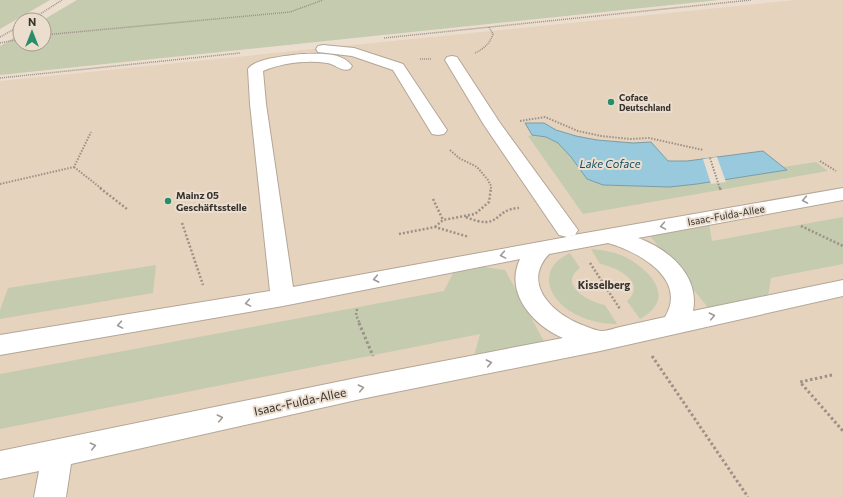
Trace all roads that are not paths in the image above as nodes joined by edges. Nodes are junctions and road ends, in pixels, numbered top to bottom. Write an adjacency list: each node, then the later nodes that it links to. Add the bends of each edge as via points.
1 (452, 60): 6 (street, via 493,125)
2 (345, 66): 3 (street, via 333,60 305,59 274,63)
3 (255, 69): 4 (street, via 252,61 257,58 298,51 346,50 367,56 400,69); 10 (street)
4 (438, 130)
5 (843, 194): 7 (street, Isaac-Fulda-Allee, one-way to 7)
6 (567, 230)
7 (608, 236): 8 (street, Isaac-Fulda-Allee); 11 (street, via 644,249 660,259 672,271 680,284 683,298 682,312)
8 (542, 248): 10 (street, Isaac-Fulda-Allee, one-way to 10); 12 (street, Isaac-Fulda-Allee, via 532,257 527,268 527,288 534,301 545,314 561,326 580,335)
9 (843, 288): 11 (street, Isaac-Fulda-Allee, one-way to 9)
10 (283, 297): 13 (street, Isaac-Fulda-Allee, one-way to 13)
11 (674, 324): 12 (street, Isaac-Fulda-Allee)
12 (600, 340): 14 (street, Isaac-Fulda-Allee, one-way to 12)
13 (0, 345)
14 (58, 453): 15 (street, Isaac-Fulda-Allee); 16 (street)
15 (0, 465)
16 (50, 497)

